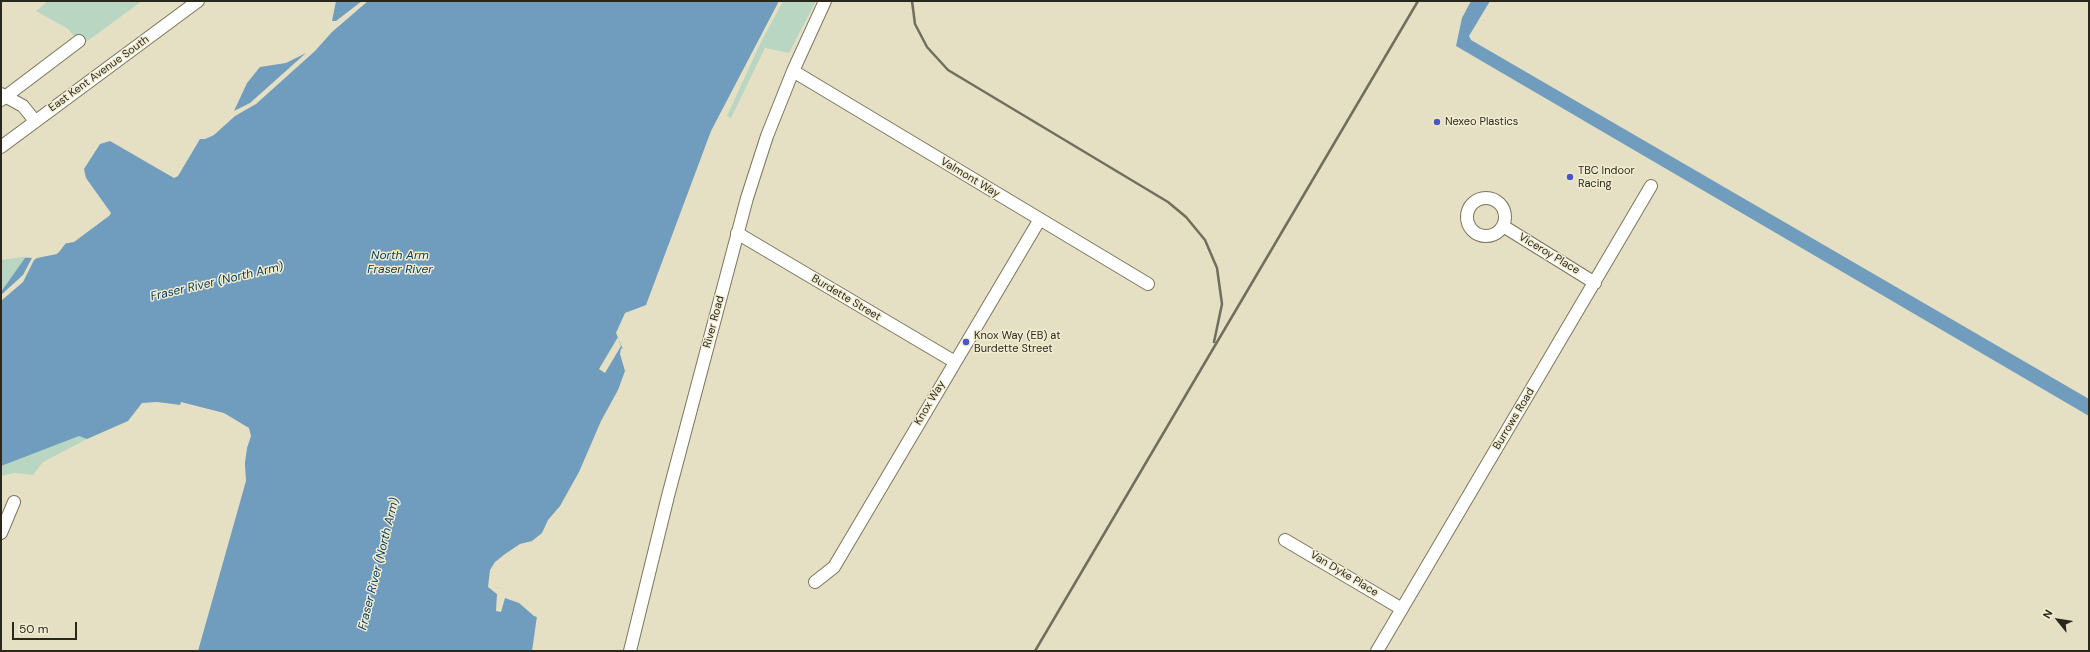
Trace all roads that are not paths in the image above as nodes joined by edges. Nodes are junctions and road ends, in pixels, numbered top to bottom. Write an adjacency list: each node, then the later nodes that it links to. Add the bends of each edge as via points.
1 (198, 1): 6 (street, East Kent Avenue South)
2 (825, 1): 4 (street, River Road)
3 (79, 41): 5 (street)
4 (793, 71): 9 (street, Valmont Way); 11 (street, River Road, via 767,136)
5 (2, 97): 6 (street, via 23,106)
6 (35, 121): 7 (street, East Kent Avenue South)
7 (1, 147)
8 (1651, 186): 12 (street, Burrows Road)
9 (1040, 219): 13 (street, Valmont Way); 14 (street, Knox Way)
10 (1503, 226): 12 (street, Viceroy Place)
11 (737, 233): 14 (street, Burdette Street); 20 (street, River Road)
12 (1595, 283): 19 (street, Burrows Road)
13 (1148, 284)
14 (955, 362): 18 (street, Knox Way, via 834,567)
15 (14, 502): 16 (street)
16 (1, 534)
17 (1285, 540): 19 (street, Van Dyke Place)
18 (815, 582)
19 (1402, 609): 21 (street, Burrows Road)
20 (630, 651)
21 (1377, 651)

